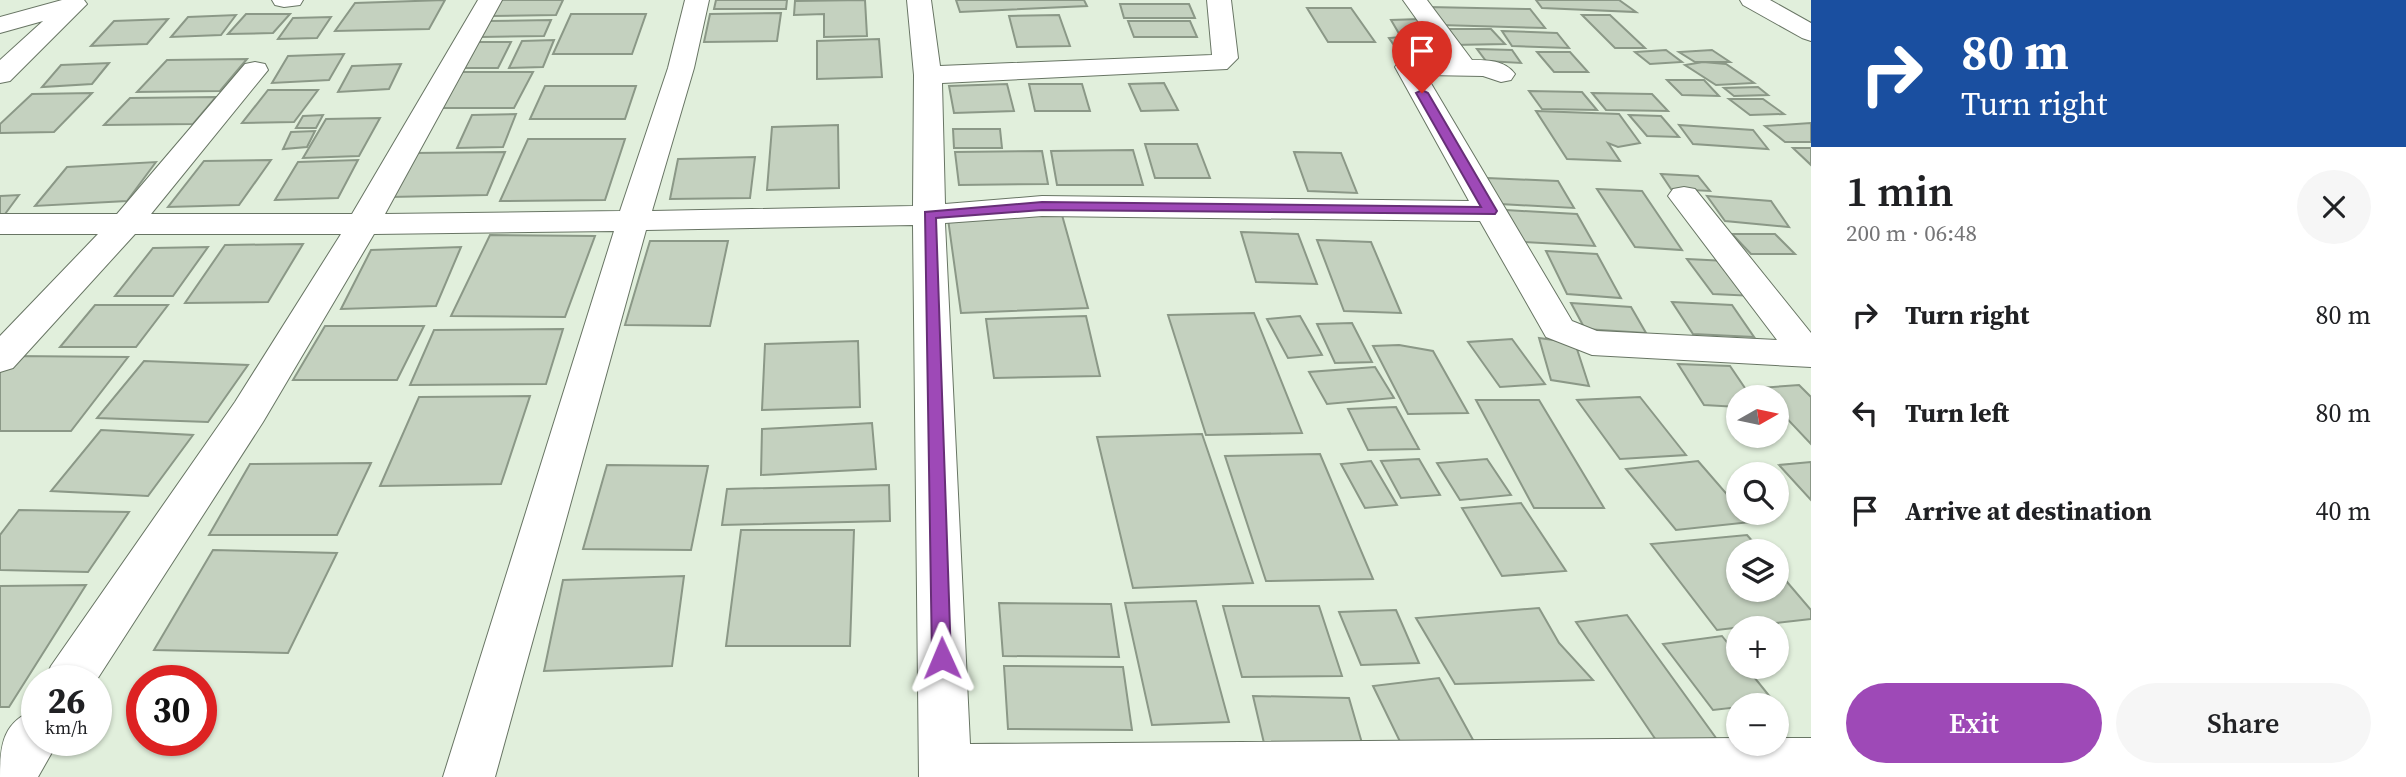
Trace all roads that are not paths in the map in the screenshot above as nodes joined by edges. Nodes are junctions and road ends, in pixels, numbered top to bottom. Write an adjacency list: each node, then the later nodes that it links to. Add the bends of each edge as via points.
1 (284, 0): 2 (main road)
2 (290, 0)
3 (490, 0): 23 (main road)
4 (697, 0): 21 (main road, via 681,68)
5 (919, 0): 17 (main road)
6 (1219, 0): 17 (main road, via 1225,58 1218,63)
7 (1415, 0): 13 (main road)
8 (1752, 0): 12 (main road)
9 (80, 2): 10 (main road); 11 (main road); 16 (main road)
10 (0, 6)
11 (0, 25)
12 (1811, 33)
13 (1463, 66): 15 (main road, via 1492,68); 19 (main road, via 1408,67)
14 (256, 70): 24 (main road)
15 (1501, 74)
16 (0, 75)
17 (929, 75): 20 (main road)
18 (1684, 196): 25 (main road)
19 (1490, 211): 20 (main road, via 1042,206); 25 (main road, via 1559,329 1577,338 1592,343)
20 (929, 215): 21 (main road); 29 (main road)
21 (633, 220): 23 (main road); 30 (main road)
22 (0, 224): 24 (main road)
23 (363, 224): 24 (main road); 27 (main road, via 248,412)
24 (125, 225): 26 (main road)
25 (1810, 354)
26 (0, 359)
27 (79, 665)
28 (1811, 762): 29 (main road)
29 (945, 773)
30 (469, 777)

